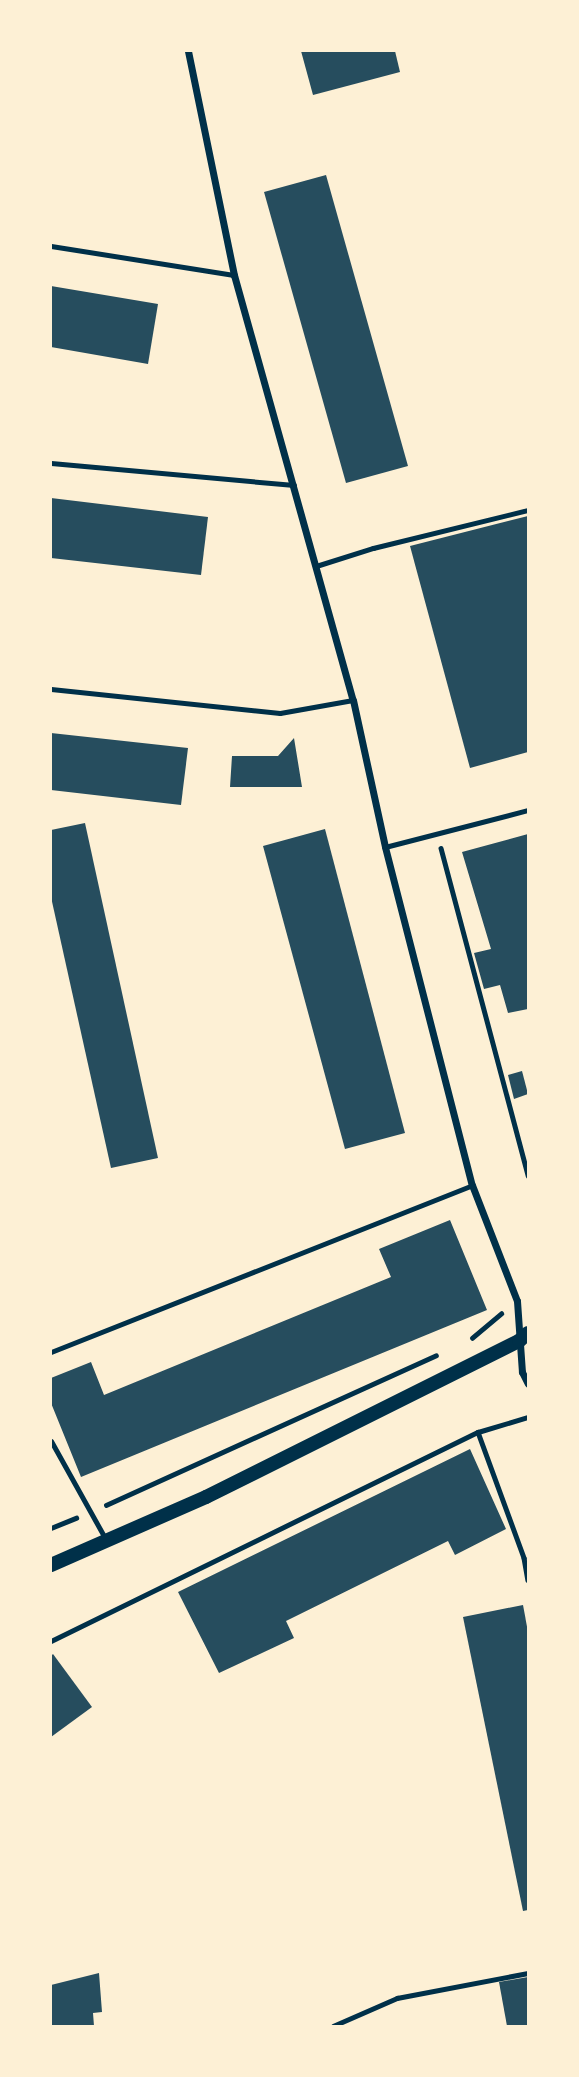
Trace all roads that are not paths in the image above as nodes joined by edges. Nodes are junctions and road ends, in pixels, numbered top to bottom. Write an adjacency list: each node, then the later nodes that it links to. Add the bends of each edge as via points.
1 (188, 51): 3 (street)
2 (51, 246): 3 (lane)
3 (234, 275): 5 (street)
4 (51, 463): 5 (lane)
5 (294, 485): 7 (street)
6 (528, 510): 7 (lane)
7 (316, 566): 9 (street)
8 (51, 690): 9 (lane, via 280,713)
9 (353, 700): 11 (street)
10 (528, 810): 11 (lane)
11 (385, 847): 12 (street)
12 (472, 1185): 13 (street, via 517,1301); 14 (lane)
13 (524, 1337): 15 (street, via 522,1372); 17 (main road, via 206,1497)
14 (51, 1352)
15 (528, 1384)
16 (51, 1441): 17 (lane)
17 (106, 1541): 18 (main road)
18 (51, 1565)

